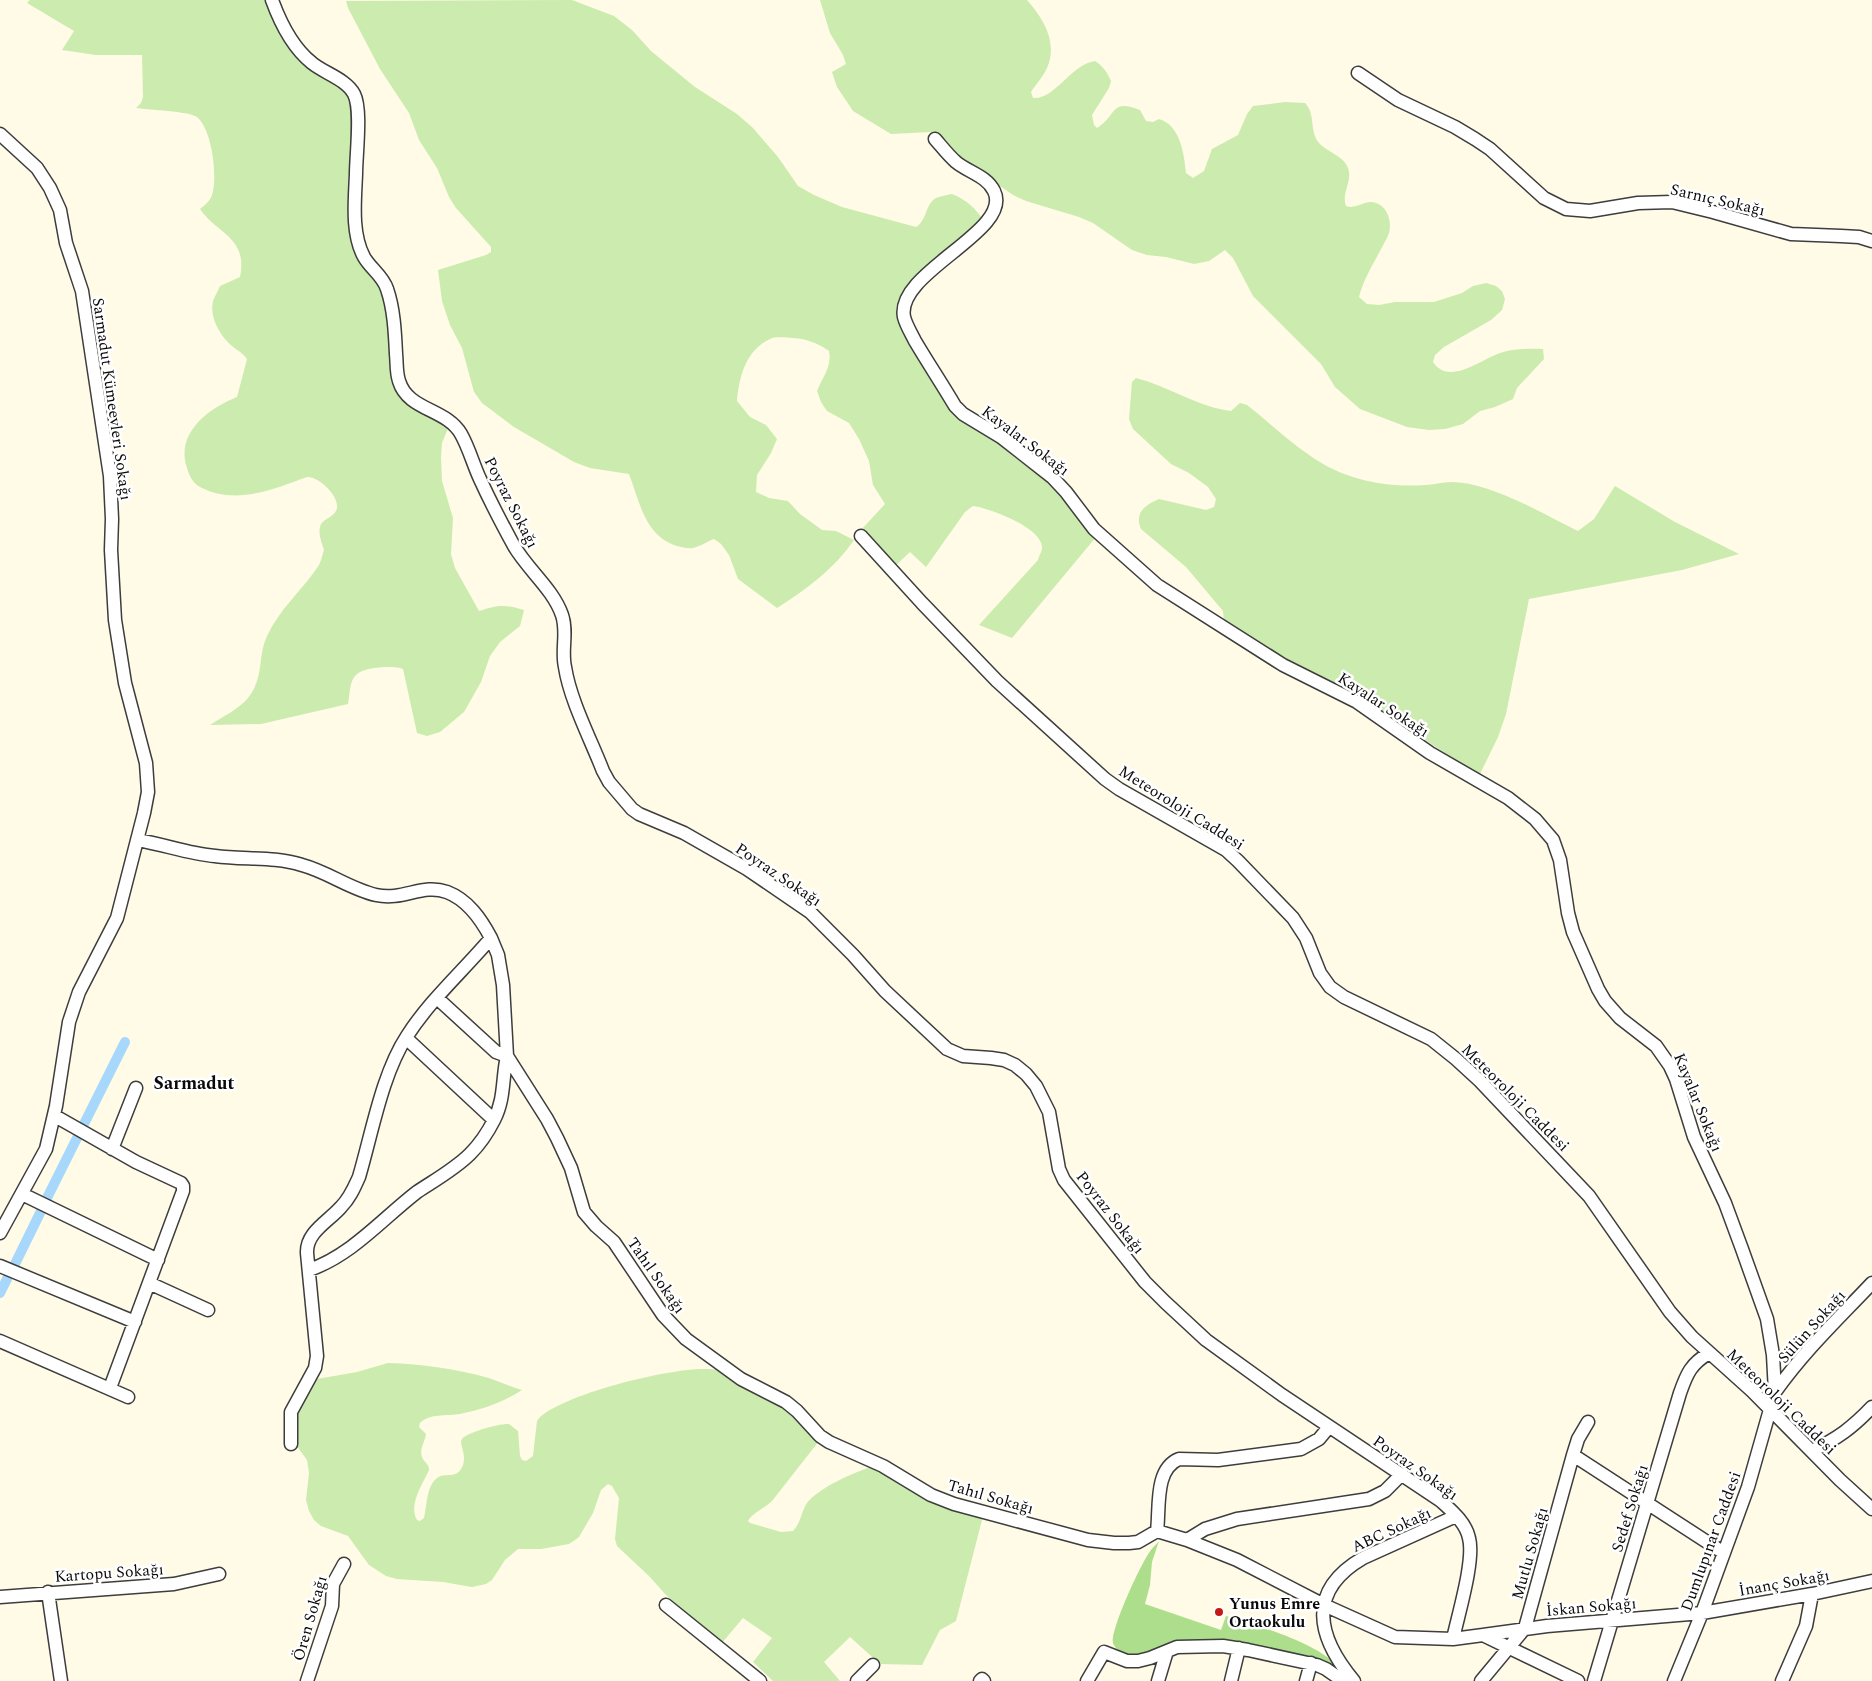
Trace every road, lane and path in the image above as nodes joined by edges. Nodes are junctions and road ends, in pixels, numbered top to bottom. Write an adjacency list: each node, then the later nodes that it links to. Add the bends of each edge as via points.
1 (272, 0): 33 (street, Poyraz Sokağı, via 299,50 354,94 358,110 357,238 364,256 387,288 399,382 411,400 448,420 461,435 515,548 559,607 564,621 568,679 609,782 639,814 684,833 747,869 818,918 885,991 947,1049 963,1056 1004,1060 1026,1074 1036,1086 1048,1112 1064,1180 1145,1282 1206,1340)
2 (1358, 73): 5 (street, Sarnıç Sokağı, via 1398,100 1455,127 1482,144 1539,195 1566,209 1590,212 1638,203 1672,202 1791,234)
3 (0, 134): 7 (street, Sarmadut Kümeevleri Sokağı, via 37,168 50,188 60,210 66,243 82,291 110,476 110,550 119,652 147,772 148,792)
4 (935, 139): 28 (street, Kayalar Sokağı, via 956,163 988,183 994,190 997,204 989,220 912,290 904,309 908,327 956,406 1052,478 1094,529 1157,585 1283,664 1357,702 1430,753 1508,798 1535,819 1558,851 1573,932 1598,989 1620,1018 1663,1054 1676,1079 1694,1137 1725,1203 1767,1319)
5 (1872, 241)
6 (861, 536): 26 (street, Meteoroloji Caddesi, via 997,681 1098,773 1119,789 1226,850 1238,861 1301,929 1320,973 1330,987 1431,1039 1480,1081 1589,1196 1670,1312)
7 (137, 840): 8 (street, via 214,856 287,861 375,894 400,896 428,888 437,889 450,893 471,909); 13 (street, Sarmadut Kümeevleri Sokağı, via 117,918 80,992 69,1022)
8 (491, 938): 9 (street); 11 (street, Tahıl Sokağı, via 498,955 503,985)
9 (437, 998): 10 (street); 11 (street, via 496,1052)
10 (406, 1038): 14 (street); 20 (street, via 385,1086 354,1189 340,1209 308,1241)
11 (507, 1056): 14 (street, via 502,1097); 41 (street, Tahıl Sokağı, via 557,1138 571,1168 584,1212 614,1242 663,1315 707,1356 740,1379 786,1402 829,1442 954,1504 1088,1540 1138,1542)
12 (136, 1088): 15 (street)
13 (55, 1116): 15 (street); 16 (street, Sarmadut Kümeevleri Sokağı, via 46,1150)
14 (494, 1120): 20 (street, via 464,1160 352,1246 325,1264)
15 (112, 1148): 18 (street, via 181,1182 183,1186)
16 (22, 1194): 17 (street, Sarmadut Kümeevleri Sokağı); 18 (street)
17 (0, 1233)
18 (158, 1260): 21 (street)
19 (0, 1266): 24 (street)
20 (309, 1270): 34 (street, via 317,1356 315,1368 291,1412)
21 (149, 1283): 23 (street); 24 (street)
22 (1872, 1283): 28 (street, Sülün Sokağı, via 1812,1344)
23 (208, 1310)
24 (135, 1322): 27 (street)
25 (0, 1341): 27 (street)
26 (1709, 1353): 31 (street, Meteoroloji Caddesi); 38 (street, Sedef Sokağı, via 1694,1364 1686,1378)
27 (110, 1388): 29 (street)
28 (1776, 1392): 31 (street, Kayalar Sokağı)
29 (128, 1397)
30 (1872, 1407): 35 (street, via 1836,1440)
31 (1771, 1410): 35 (street, Meteoroloji Caddesi); 43 (street, Dumlupınar Caddesi, via 1748,1488)
32 (1588, 1422): 36 (street, Mutlu Sokağı)
33 (1329, 1427): 37 (street, Poyraz Sokağı); 41 (street, via 1319,1439 1301,1449 1218,1460 1174,1461 1163,1478)
34 (291, 1444)
35 (1812, 1451): 39 (street, Meteoroloji Caddesi)
36 (1573, 1455): 38 (street); 54 (street, Mutlu Sokağı)
37 (1402, 1474): 40 (street, Poyraz Sokağı, via 1441,1501); 42 (street, via 1384,1491 1369,1499 1237,1519 1205,1529)
38 (1648, 1504): 43 (street); 53 (street, Sedef Sokağı)
39 (1872, 1509)
40 (1456, 1516): 51 (street, ABC Sokağı, via 1350,1565 1337,1578); 56 (street, Poyraz Sokağı, via 1466,1530 1470,1544)
41 (1157, 1531): 42 (street)
42 (1187, 1540): 51 (street, via 1264,1572)
43 (1724, 1553): 52 (street, Dumlupınar Caddesi)
44 (344, 1564): 63 (street, Ören Sokağı, via 333,1584 332,1606)
45 (218, 1574): 47 (street, Kartopu Sokağı, via 174,1584)
46 (1872, 1581): 48 (street, İnanç Sokağı)
47 (48, 1592): 49 (street, Kartopu Sokağı); 62 (street)
48 (1812, 1594): 52 (street, İnanç Sokağı); 76 (street, via 1806,1626)
49 (0, 1597)
50 (666, 1605): 64 (street)
51 (1324, 1605): 56 (street, via 1395,1637); 71 (street, ABC Sokağı, via 1328,1642)
52 (1702, 1613): 53 (street, İskan Sokağı); 75 (street, Dumlupınar Caddesi)
53 (1613, 1621): 54 (street, İskan Sokağı); 74 (street, Sedef Sokağı)
54 (1525, 1628): 55 (street, İskan Sokağı); 58 (street, Mutlu Sokağı)
55 (1483, 1635): 56 (street); 58 (street)
56 (1454, 1639)
57 (1239, 1648): 59 (street, via 1192,1645); 60 (street); 68 (street)
58 (1509, 1648): 72 (street, Mutlu Sokağı); 73 (street)
59 (1167, 1651): 66 (street, via 1138,1661 1127,1661 1104,1652); 67 (street)
60 (1311, 1663): 69 (street); 70 (street)
61 (872, 1665): 65 (street)
62 (61, 1681)
63 (307, 1681)
64 (760, 1681)
65 (857, 1681)
66 (1087, 1681)
67 (1158, 1681)
68 (1231, 1681)
69 (1306, 1681)
70 (1343, 1681)
71 (1354, 1681)
72 (1482, 1681)
73 (1578, 1681)
74 (1594, 1681)
75 (1674, 1681)
76 (1782, 1681)

